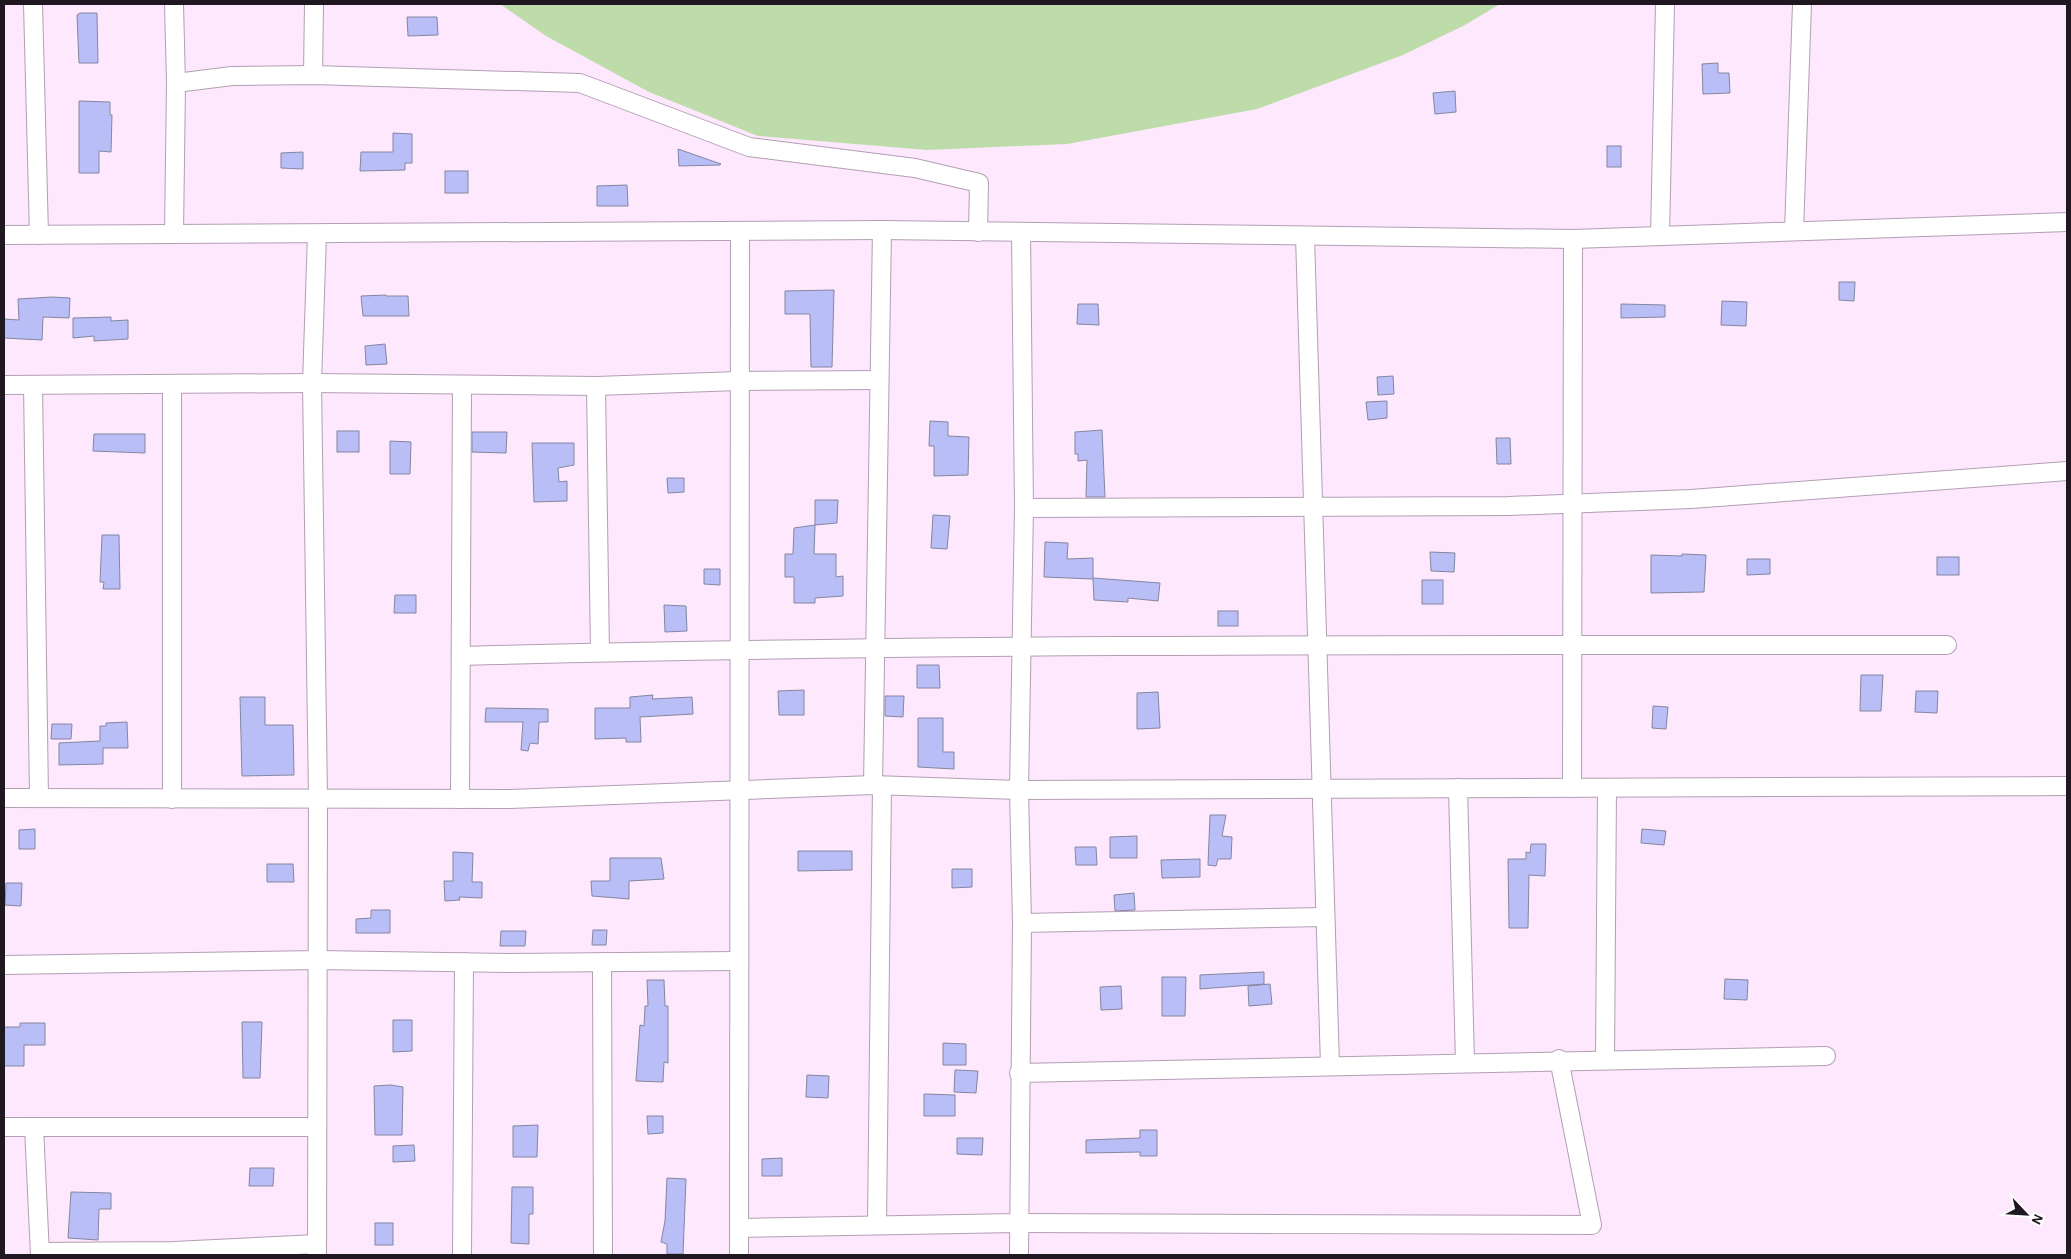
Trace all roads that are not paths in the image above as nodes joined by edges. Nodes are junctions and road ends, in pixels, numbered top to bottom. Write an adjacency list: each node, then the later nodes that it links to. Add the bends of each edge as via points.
1 (34, 4): 17 (street)
2 (174, 4): 7 (street)
3 (314, 4): 6 (street)
4 (1665, 4): 19 (street)
5 (1802, 4): 11 (street)
6 (313, 75): 7 (street, via 232,76); 12 (street, via 580,83 748,147 915,168 979,183)
7 (176, 83): 14 (street)
8 (2067, 222): 11 (street)
9 (882, 230): 10 (street); 12 (street); 21 (street)
10 (740, 231): 15 (street); 22 (street)
11 (1794, 231): 19 (street)
12 (978, 232): 13 (street)
13 (1021, 232): 18 (street); 32 (street)
14 (174, 234): 15 (street); 17 (street)
15 (317, 234): 24 (street)
16 (4, 235): 17 (street)
17 (39, 235)
18 (1306, 236): 20 (street); 31 (street)
19 (1660, 236): 20 (street)
20 (1573, 239): 30 (street)
21 (879, 380): 22 (street); 37 (street)
22 (739, 381): 28 (street); 38 (street)
23 (172, 384): 24 (street); 27 (street); 52 (street)
24 (312, 384): 25 (street); 51 (street)
25 (462, 384): 28 (street); 40 (street)
26 (4, 385): 27 (street)
27 (33, 385): 50 (street)
28 (596, 386): 39 (street)
29 (2067, 471): 30 (street, via 1691,499)
30 (1573, 504): 31 (street); 33 (street)
31 (1313, 507): 32 (street); 36 (street)
32 (1024, 508): 35 (street)
33 (1572, 645): 34 (street); 36 (street); 44 (street)
34 (1947, 645)
35 (1022, 646): 36 (street); 37 (street); 48 (street)
36 (1317, 646): 46 (street)
37 (875, 648): 38 (street); 41 (street)
38 (739, 649): 39 (street); 47 (street)
39 (600, 652): 40 (street)
40 (462, 656): 53 (street)
41 (877, 785): 47 (street); 48 (street); 71 (street)
42 (2067, 786): 45 (street)
43 (1458, 788): 44 (street); 46 (street); 64 (street)
44 (1572, 788): 45 (street)
45 (1607, 788): 63 (street)
46 (1322, 789): 48 (street); 54 (street)
47 (739, 790): 53 (street); 57 (street)
48 (1019, 790): 55 (street)
49 (4, 798): 50 (street)
50 (39, 798): 52 (street)
51 (318, 798): 52 (street); 53 (street); 56 (street)
52 (172, 799)
53 (460, 799)
54 (1325, 917): 55 (street); 65 (street)
55 (1022, 923): 66 (street)
56 (318, 960): 58 (street); 60 (street); 68 (street)
57 (739, 960): 59 (street); 72 (street)
58 (464, 962): 59 (street); 75 (street)
59 (602, 962): 76 (street)
60 (4, 965)
61 (1826, 1056): 63 (street)
62 (1560, 1060): 63 (street); 64 (street); 70 (street, via 1592,1225)
63 (1605, 1060)
64 (1465, 1063): 65 (street)
65 (1330, 1066): 66 (street)
66 (1019, 1073): 70 (street)
67 (34, 1127): 68 (street); 69 (street); 74 (street)
68 (316, 1127): 73 (street)
69 (4, 1128)
70 (1019, 1223): 71 (street); 78 (street)
71 (877, 1224): 72 (street)
72 (739, 1228): 77 (street)
73 (317, 1250): 74 (street)
74 (40, 1254)
75 (462, 1255)
76 (603, 1255)
77 (739, 1255)
78 (1020, 1255)

